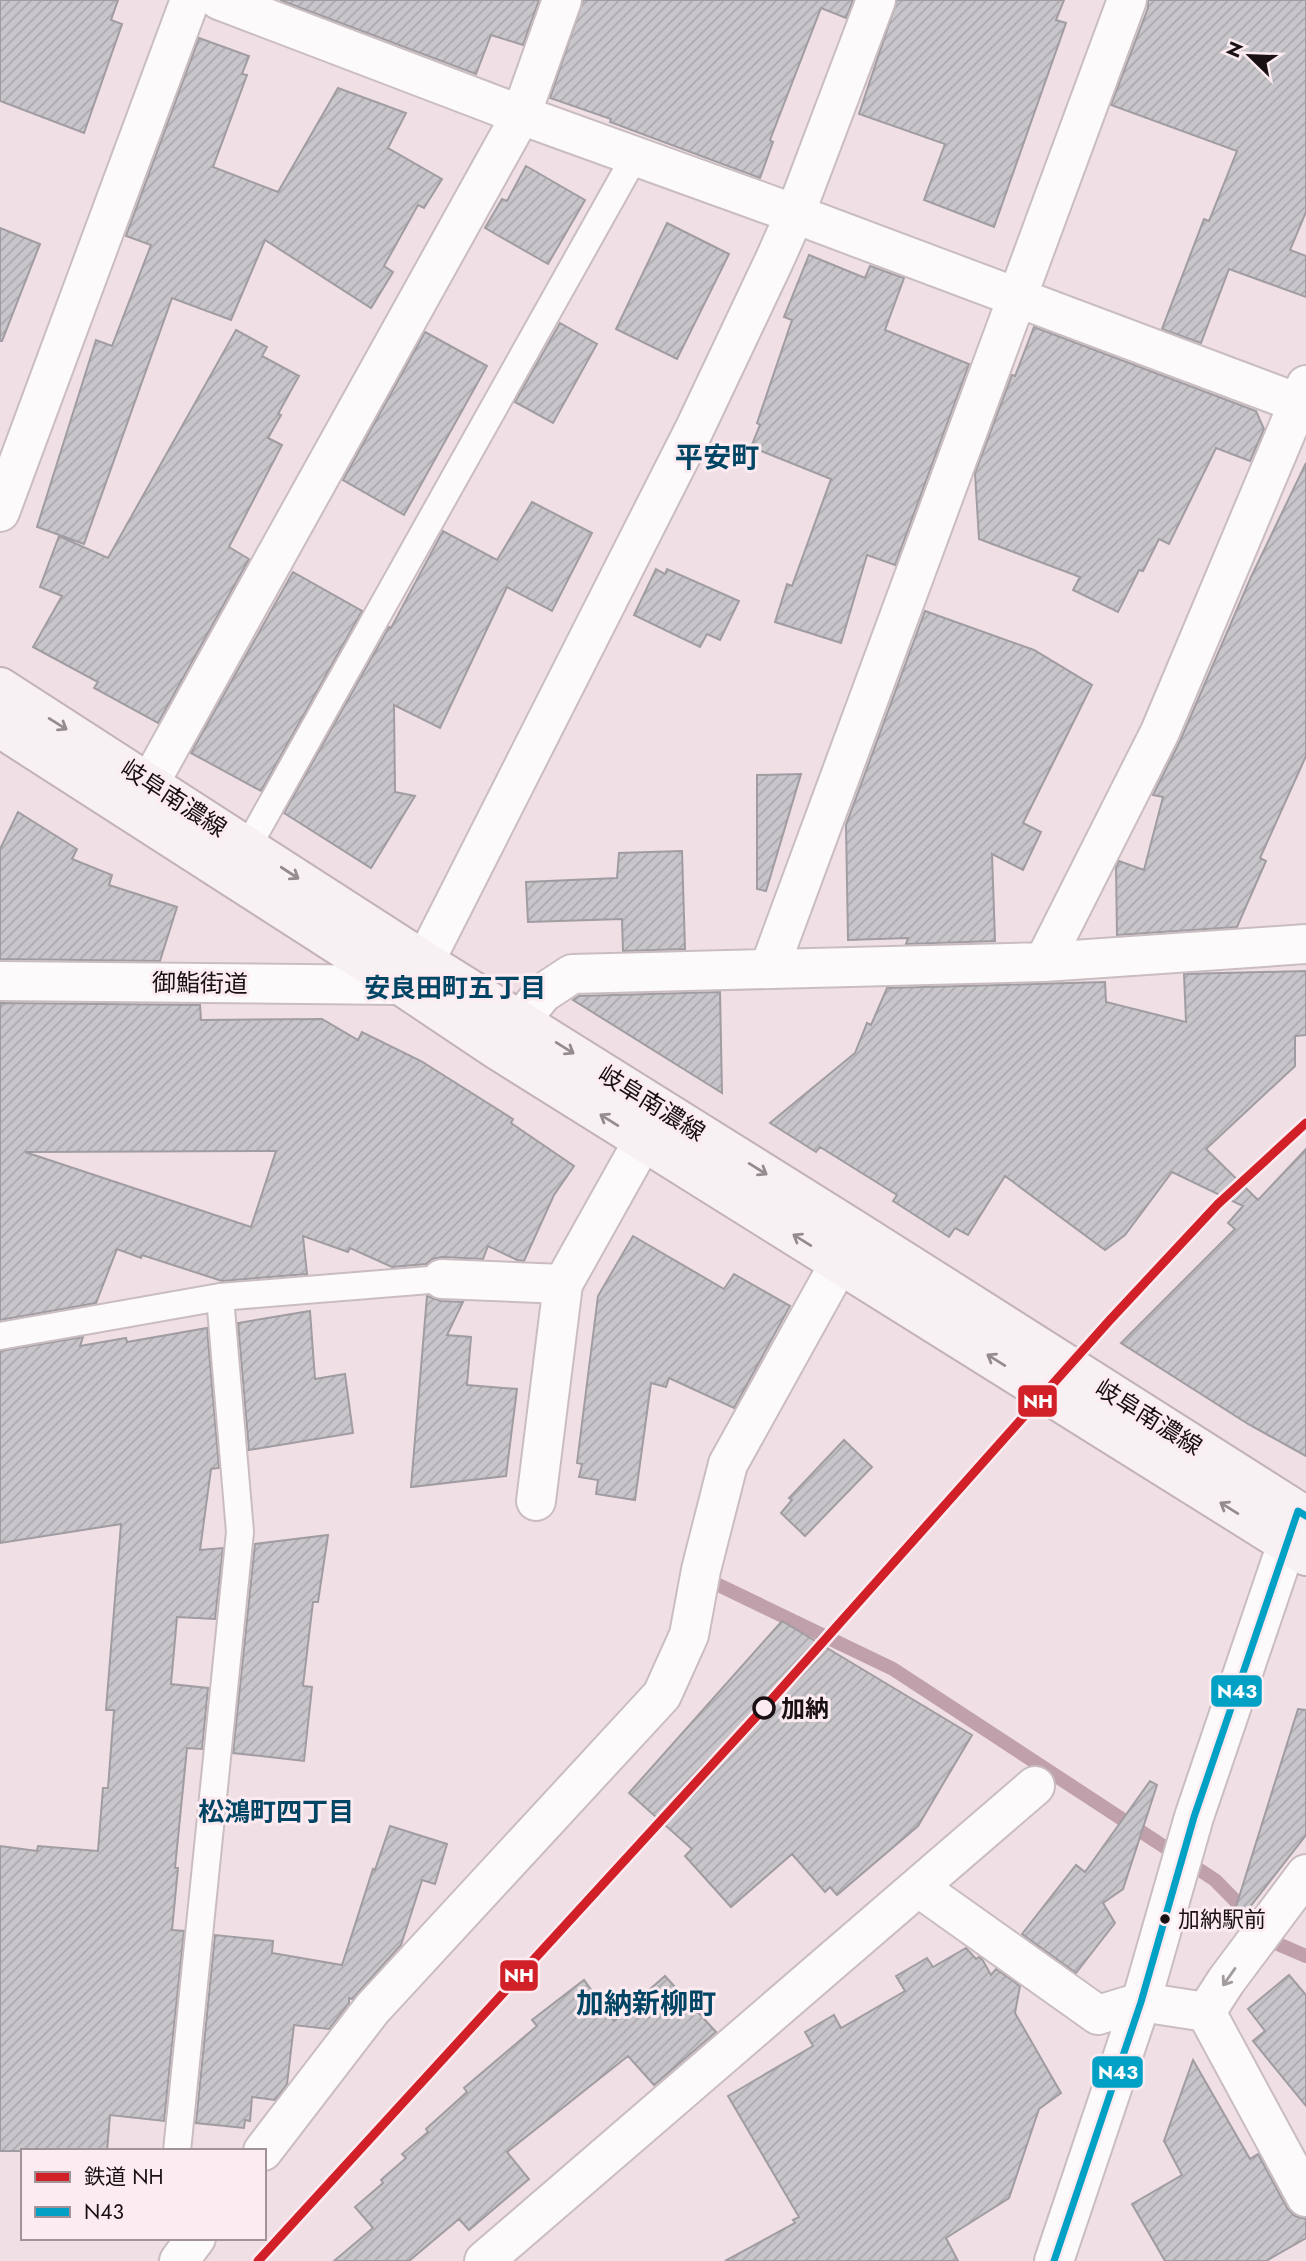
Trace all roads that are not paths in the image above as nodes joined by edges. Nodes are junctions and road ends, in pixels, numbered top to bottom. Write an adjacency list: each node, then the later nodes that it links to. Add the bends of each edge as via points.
1 (190, 0): 11 (street)
2 (219, 0): 6 (street)
3 (562, 0): 6 (street)
4 (876, 0): 8 (street)
5 (1127, 0): 9 (street)
6 (521, 115): 7 (street); 14 (street)
7 (635, 156): 8 (street); 15 (lane)
8 (795, 214): 9 (street); 19 (street, via 695,428)
9 (1017, 298): 10 (street); 18 (street)
10 (1304, 398): 17 (street, via 1160,732)
11 (0, 512)
12 (0, 687): 14 (main road, 岐阜南濃線, one-way to 14)
13 (0, 728): 14 (main road, 岐阜南濃線)
14 (141, 798): 15 (main road, 岐阜南濃線); 19 (main road, 岐阜南濃線)
15 (248, 846): 19 (main road, 岐阜南濃線, one-way to 19)
16 (1306, 944): 17 (street)
17 (1044, 962): 18 (street)
18 (769, 969): 21 (street, via 572,974 543,993)
19 (413, 973): 20 (street, 御鮨街道); 21 (main road, 岐阜南濃線); 22 (main road, 岐阜南濃線)
20 (0, 981)
21 (519, 1020): 22 (street); 24 (main road, 岐阜南濃線, one-way to 24)
22 (497, 1050): 23 (main road, 岐阜南濃線, one-way to 22)
23 (643, 1141): 24 (main road, 岐阜南濃線, one-way to 23); 26 (street)
24 (849, 1247): 30 (main road, 岐阜南濃線); 37 (street, via 728,1464 689,1635 662,1695 372,2009)
25 (442, 1279): 26 (street); 27 (lane)
26 (564, 1284): 29 (street)
27 (220, 1297): 28 (lane); 36 (lane, via 240,1532)
28 (0, 1336)
29 (536, 1501)
30 (1299, 1532): 34 (street, via 1190,1830)
31 (1035, 1786): 33 (street)
32 (1306, 1874): 35 (street, one-way to 35)
33 (918, 1887): 34 (street, via 1098,2015); 43 (street)
34 (1141, 2002): 35 (street); 44 (street)
35 (1206, 2012): 38 (street)
36 (177, 2149)
37 (265, 2149)
38 (1306, 2197)
39 (168, 2240): 41 (lane)
40 (195, 2240): 42 (street)
41 (166, 2261)
42 (179, 2261)
43 (484, 2261)
44 (1054, 2261)

